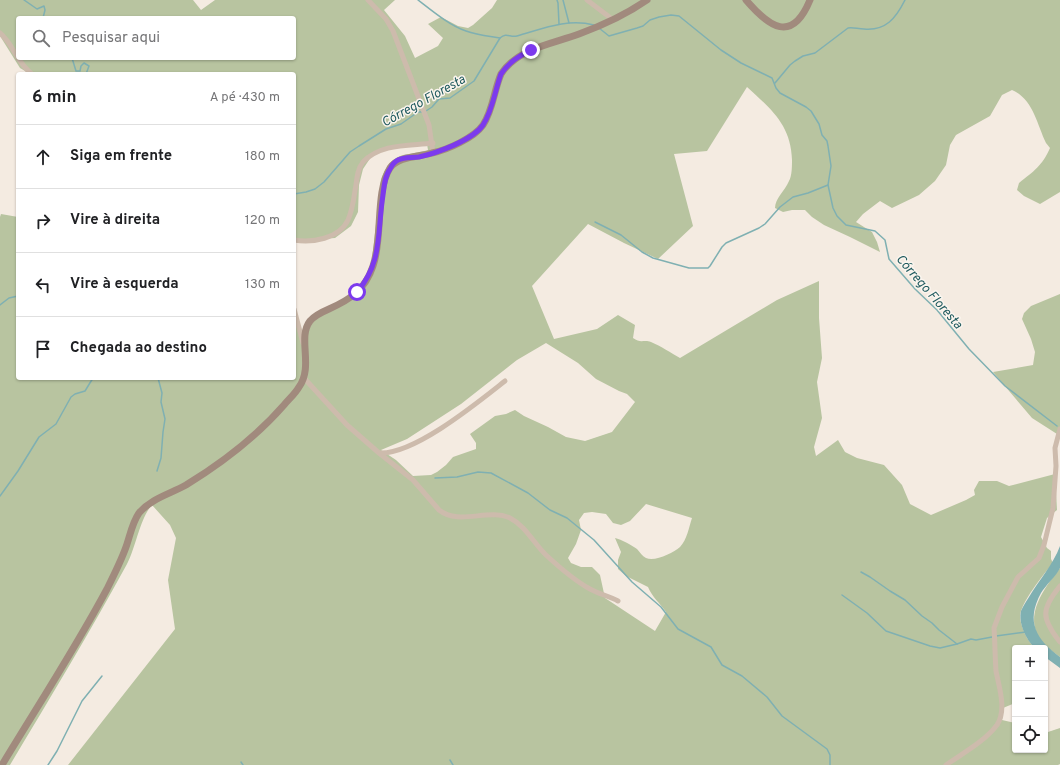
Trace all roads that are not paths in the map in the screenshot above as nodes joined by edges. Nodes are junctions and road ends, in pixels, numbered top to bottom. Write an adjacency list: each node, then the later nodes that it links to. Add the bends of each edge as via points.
1 (368, 0): 11 (street, via 386,19 393,31)
2 (587, 0): 6 (street)
3 (647, 0): 6 (main road, via 633,10)
4 (746, 0): 5 (main road, via 766,21 781,27 798,20 804,14)
5 (810, 0)
6 (612, 19): 12 (main road, via 516,58 501,74 488,116 479,130 464,140)
7 (0, 33): 8 (street)
8 (16, 56)
9 (18, 60): 10 (street)
10 (30, 72)
11 (433, 143): 12 (street); 13 (street, via 394,147 364,161 358,173 349,219 344,226 324,238)
12 (434, 153): 15 (main road, via 397,160 389,170 383,192 373,268 363,285 349,299 310,321 305,335)
13 (296, 240)
14 (296, 316): 15 (street)
15 (306, 351): 16 (main road)
16 (304, 378): 19 (street, via 347,425); 23 (main road, via 266,425 226,459 147,505 136,518 106,590)
17 (505, 381): 19 (street, via 462,414 410,446 393,452)
18 (1060, 429): 24 (street, via 1056,448 1053,508 1043,548 1036,561 1018,577 995,623 996,670 1001,716 985,737)
19 (379, 453): 21 (street, via 414,480 443,514 454,517 495,514 509,518 524,529 538,548 581,584)
20 (1060, 586): 22 (street, via 1048,602 1046,613 1050,627)
21 (618, 601)
22 (1060, 642)
23 (2, 765)
24 (946, 765)

